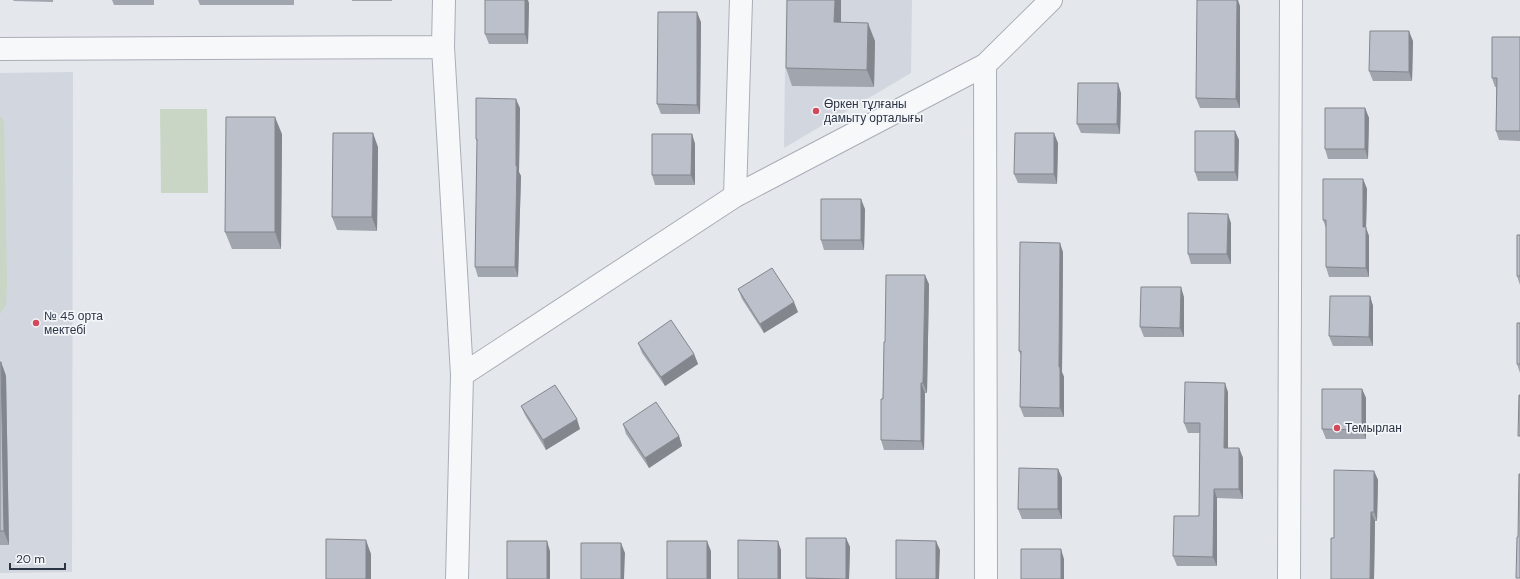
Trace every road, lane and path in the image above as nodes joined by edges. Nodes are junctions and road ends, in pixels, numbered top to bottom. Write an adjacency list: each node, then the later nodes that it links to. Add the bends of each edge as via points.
1 (444, 0): 5 (street)
2 (741, 0): 8 (street)
3 (1051, 0): 7 (street)
4 (1290, 0): 12 (street)
5 (443, 47): 6 (street); 9 (street)
6 (0, 48)
7 (985, 65): 8 (street); 11 (street)
8 (735, 196): 9 (street)
9 (462, 375): 10 (street)
10 (457, 579)
11 (986, 579)
12 (1289, 579)

